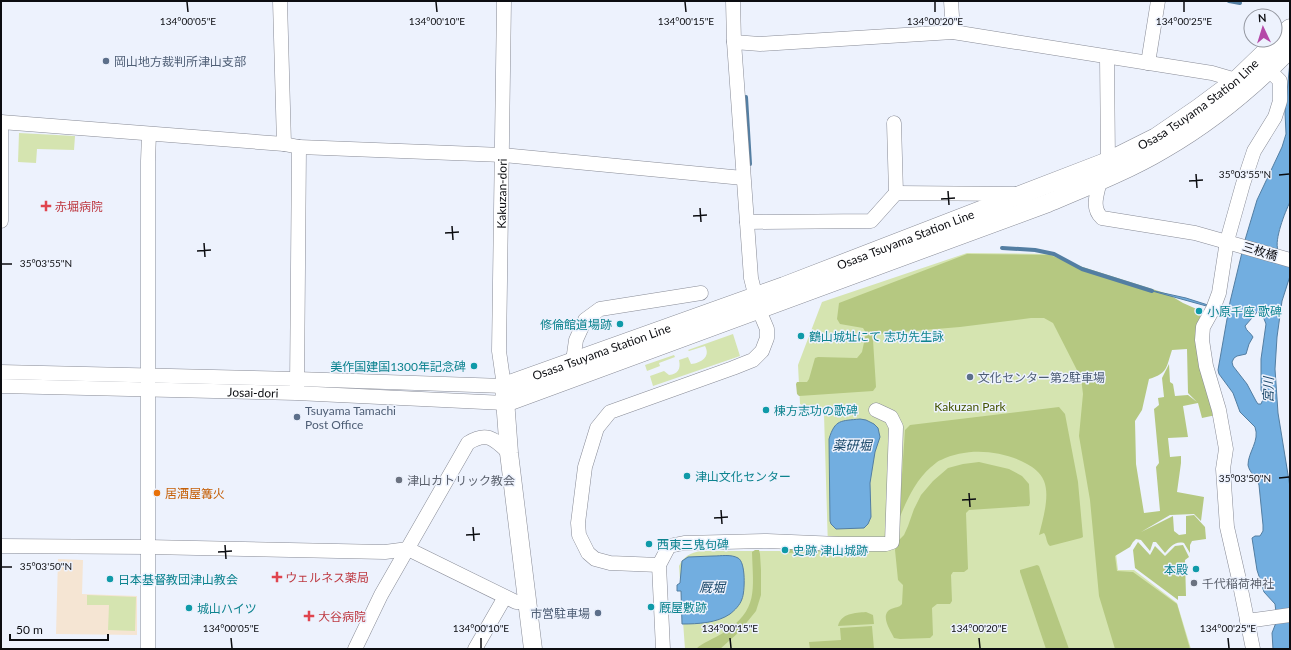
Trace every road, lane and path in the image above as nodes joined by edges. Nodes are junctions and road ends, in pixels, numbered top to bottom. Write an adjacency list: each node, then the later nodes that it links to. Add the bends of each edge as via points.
1 (280, 1): 17 (street)
2 (504, 1): 19 (street, Kakuzan-dori)
3 (733, 1): 8 (street)
4 (951, 1): 7 (street)
5 (1158, 1): 11 (street)
6 (1290, 28): 13 (main road, Osasa Tsuyama Station Line)
7 (953, 32): 8 (street, via 760,44); 10 (street)
8 (734, 42): 21 (street)
9 (1290, 49): 12 (main road, Osasa Tsuyama Station Line)
10 (1107, 57): 11 (street); 20 (street)
11 (1148, 63): 13 (street, via 1212,73)
12 (1269, 70): 22 (main road, Osasa Tsuyama Station Line, via 1207,121 1164,150); 27 (street, via 1280,81 1280,101 1275,117 1254,151)
13 (1236, 80): 20 (main road, Osasa Tsuyama Station Line, via 1156,137)
14 (1, 122): 16 (street); 25 (street)
15 (894, 123): 23 (street)
16 (149, 134): 17 (street); 33 (street)
17 (284, 144): 18 (street)
18 (298, 147): 19 (street); 34 (street)
19 (503, 155): 21 (street); 38 (street, Kakuzan-dori, via 499,351)
20 (1108, 161): 24 (main road, Osasa Tsuyama Station Line)
21 (743, 178): 26 (street)
22 (1100, 181): 27 (street, 三枚橋, via 1096,207 1102,218 1195,233); 30 (main road, Osasa Tsuyama Station Line, via 1048,203)
23 (896, 193): 24 (street); 26 (street, via 871,221)
24 (1022, 194): 30 (main road, Osasa Tsuyama Station Line)
25 (1, 221)
26 (747, 222): 30 (street, via 751,278)
27 (1229, 242): 28 (street, 三枚橋); 48 (street, via 1219,293 1203,327 1202,340 1226,449 1223,469 1227,527)
28 (1290, 260)
29 (701, 293): 31 (street, via 600,309 585,320 576,340)
30 (757, 303): 31 (main road, Osasa Tsuyama Station Line); 38 (main road, Osasa Tsuyama Station Line); 44 (street, via 767,329 762,351 753,360 610,412 597,428 585,467 578,523 583,545 595,559 610,563)
31 (574, 361): 38 (main road, Osasa Tsuyama Station Line)
32 (1, 372): 33 (street, Josai-dori)
33 (147, 375): 34 (street, Josai-dori); 36 (street)
34 (297, 379): 37 (street); 38 (street, Josai-dori)
35 (1, 386): 36 (street, Josai-dori)
36 (148, 390): 37 (street, Josai-dori); 42 (street)
37 (296, 393): 38 (street, Josai-dori)
38 (505, 394): 40 (main road)
39 (876, 410): 44 (street, via 891,417 896,427 892,542 684,543 669,546)
40 (509, 453): 43 (street, via 488,437 476,438 468,443); 46 (main road)
41 (1, 546): 42 (street)
42 (148, 547): 43 (street, via 385,552); 49 (street)
43 (408, 548): 45 (street); 50 (street, via 381,595)
44 (659, 565): 53 (street)
45 (505, 596): 46 (street, via 516,602); 51 (street)
46 (527, 602): 52 (main road)
47 (1290, 615): 48 (street)
48 (1249, 620): 54 (street)
49 (148, 649)
50 (355, 649)
51 (475, 649)
52 (532, 649)
53 (663, 649)
54 (1253, 649)

